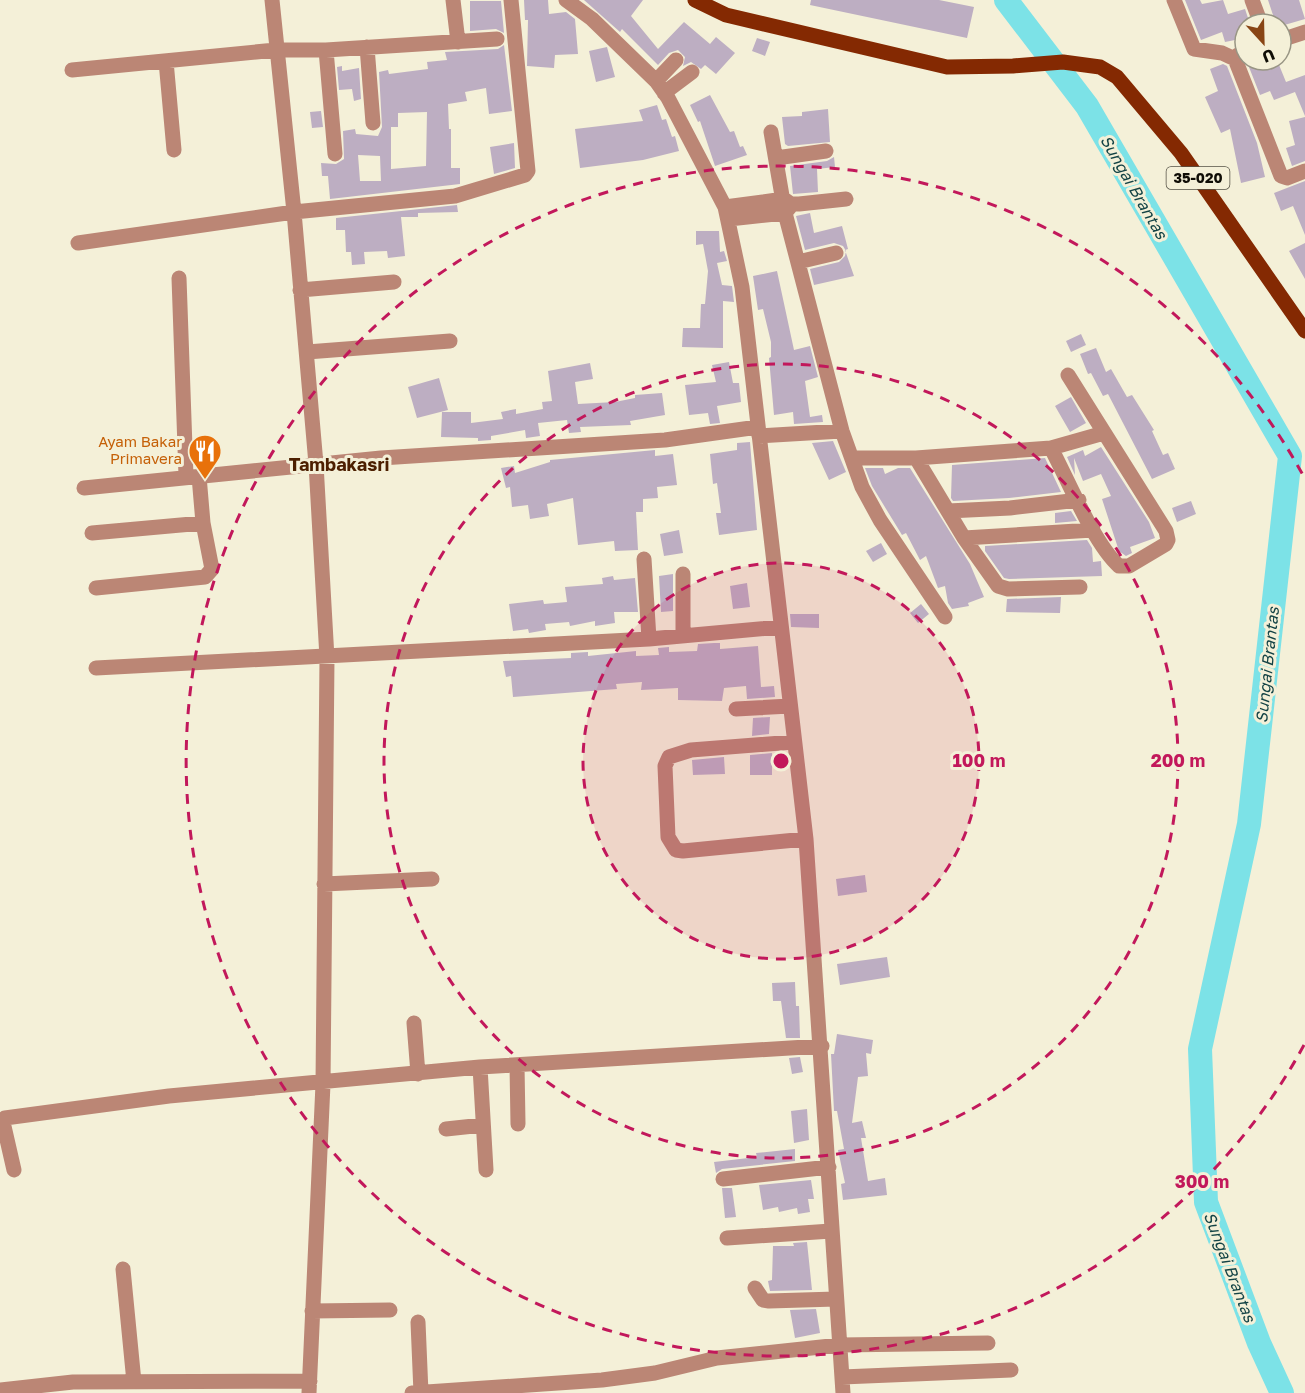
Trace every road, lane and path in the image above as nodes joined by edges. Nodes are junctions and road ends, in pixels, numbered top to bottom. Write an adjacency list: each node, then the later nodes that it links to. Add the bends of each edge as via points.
1 (272, 0): 10 (street)
2 (453, 0): 8 (street)
3 (511, 0): 28 (street, via 528,171 525,176 455,196)
4 (566, 0): 18 (street, via 592,19)
5 (695, 0): 36 (main road, 35-020, via 726,15 947,67 1063,62 1100,67 1117,77 1181,153)
6 (1174, 0): 12 (street, via 1194,49)
7 (497, 39): 8 (street)
8 (458, 42): 9 (street)
9 (367, 47): 11 (street); 19 (street)
10 (276, 50): 11 (street); 14 (street); 28 (street)
11 (326, 50): 23 (street)
12 (1233, 55)
13 (676, 60): 18 (street)
14 (166, 61): 15 (street); 21 (street)
15 (72, 70)
16 (692, 72): 18 (street)
17 (1245, 72): 25 (street, via 1281,176 1287,178)
18 (660, 87): 29 (street)
19 (373, 123)
20 (771, 132): 24 (street)
21 (174, 150)
22 (826, 151): 24 (street)
23 (335, 154)
24 (776, 158): 27 (street)
25 (1305, 171)
26 (846, 199): 27 (street)
27 (787, 206): 29 (street); 32 (street)
28 (294, 212): 30 (street); 35 (street)
29 (727, 213): 41 (street, via 742,287)
30 (78, 243)
31 (836, 253): 32 (street)
32 (798, 262): 40 (street)
33 (179, 278): 47 (street)
34 (394, 282): 35 (street)
35 (300, 290): 38 (street)
36 (1305, 331)
37 (450, 341): 38 (street)
38 (307, 352): 46 (street)
39 (1068, 375): 42 (street)
40 (842, 431): 41 (street); 44 (street)
41 (758, 432): 46 (street); 60 (street)
42 (1104, 433): 43 (street); 52 (street, via 1168,540 1129,566 1119,566)
43 (1052, 448): 45 (street); 49 (street)
44 (852, 458): 45 (street); 59 (street, via 879,520)
45 (916, 458): 50 (street)
46 (316, 464): 47 (street); 63 (street)
47 (192, 476): 48 (street); 51 (street)
48 (84, 488)
49 (1079, 500): 50 (street); 52 (street)
50 (948, 511): 54 (street)
51 (202, 523): 53 (street); 58 (street, via 212,569 205,577)
52 (1094, 530): 54 (street)
53 (92, 533)
54 (964, 538): 57 (street, via 1002,588)
55 (644, 559): 62 (street)
56 (683, 574): 61 (street)
57 (1080, 587)
58 (96, 588)
59 (945, 617)
60 (780, 627): 61 (street); 65 (street)
61 (683, 636): 62 (street)
62 (649, 639): 63 (street)
63 (327, 658): 64 (street); 70 (street)
64 (96, 668)
65 (790, 706): 66 (street); 67 (street)
66 (736, 709)
67 (794, 742): 68 (street); 68 (street, via 691,750 669,758 665,766 668,837 676,850 683,851)
68 (806, 839): 72 (street)
69 (432, 879): 70 (street)
70 (324, 884): 76 (street)
71 (414, 1023): 75 (street)
72 (822, 1046): 73 (street); 80 (street)
73 (517, 1065): 74 (street); 77 (street)
74 (480, 1067): 75 (street); 78 (street)
75 (417, 1074): 76 (street)
76 (323, 1084): 81 (street, via 169,1096 11,1118 3,1122); 90 (street)
77 (518, 1124)
78 (483, 1125): 79 (street); 82 (street)
79 (446, 1129)
80 (829, 1167): 83 (street); 84 (street)
81 (14, 1170)
82 (486, 1170)
83 (723, 1179)
84 (831, 1231): 85 (street); 88 (street)
85 (727, 1238)
86 (123, 1269): 96 (street)
87 (755, 1288): 88 (street, via 763,1300 769,1301)
88 (836, 1299): 93 (street)
89 (390, 1310): 90 (street)
90 (312, 1311): 97 (street)
91 (418, 1322): 100 (street)
92 (988, 1343): 93 (street)
93 (840, 1345): 95 (street); 100 (street, via 717,1358 655,1373 602,1380)
94 (1011, 1370): 95 (street)
95 (842, 1377): 101 (street)
96 (134, 1382): 97 (street); 98 (street, via 70,1382)
97 (309, 1387)
98 (0, 1390)
99 (412, 1393): 100 (street)
100 (421, 1393)
101 (843, 1393)

